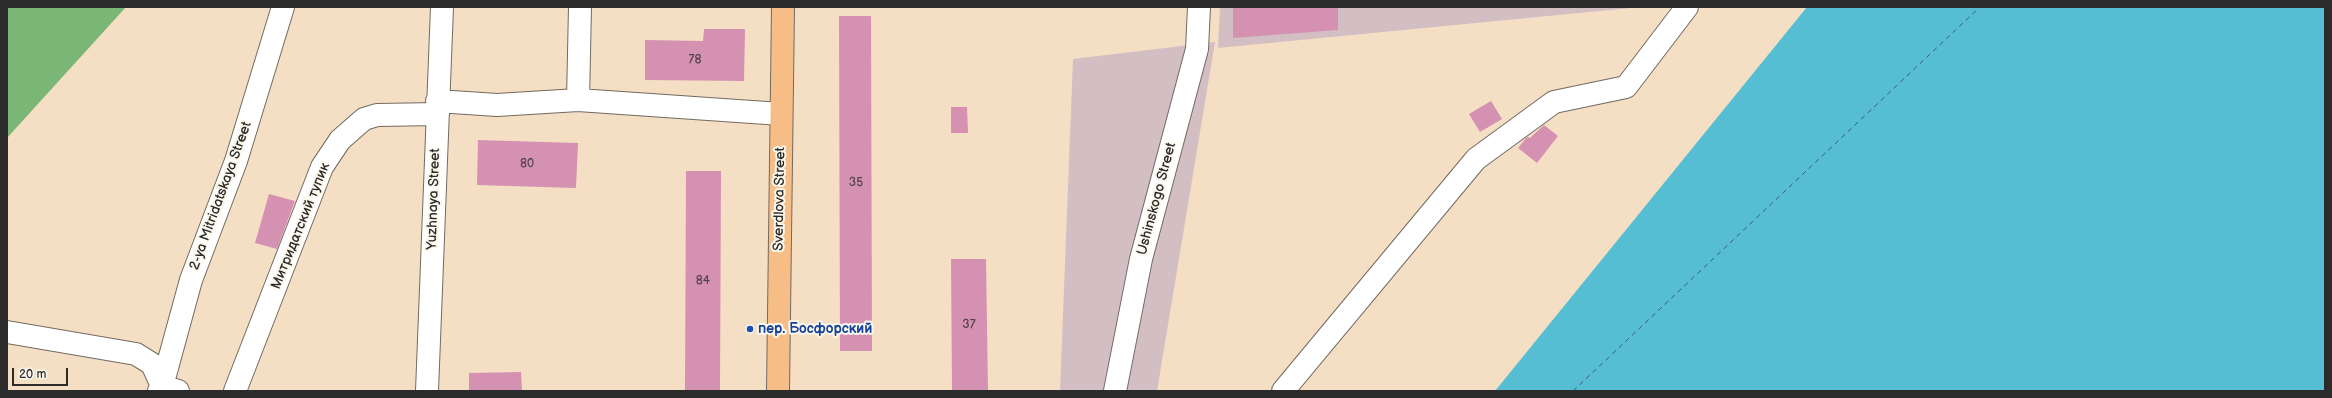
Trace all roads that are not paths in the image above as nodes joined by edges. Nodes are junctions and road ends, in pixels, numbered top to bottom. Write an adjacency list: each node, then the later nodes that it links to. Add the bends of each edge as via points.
1 (283, 7): 11 (street, 2-ya Mitridatskaya Street, via 236,161 191,280)
2 (442, 7): 8 (street, Yuzhnaya Street)
3 (580, 7): 7 (street)
4 (784, 7): 9 (main road, Sverdlova Street)
5 (1199, 7): 15 (street, Ushinskogo Street, via 1197,49 1142,258)
6 (1687, 7): 16 (street, via 1626,87 1554,102 1476,159)
7 (578, 100): 8 (street, Митридатский тупик); 9 (street, Митридатский тупик)
8 (438, 107): 12 (street, Митридатский тупик, via 364,119 340,140 322,167); 13 (street, Yuzhnaya Street)
9 (781, 114): 14 (main road, Sverdlova Street)
10 (7, 332): 11 (street, via 136,354 152,364)
11 (166, 389)
12 (235, 391)
13 (427, 391)
14 (778, 391)
15 (1115, 391)
16 (1283, 391)

